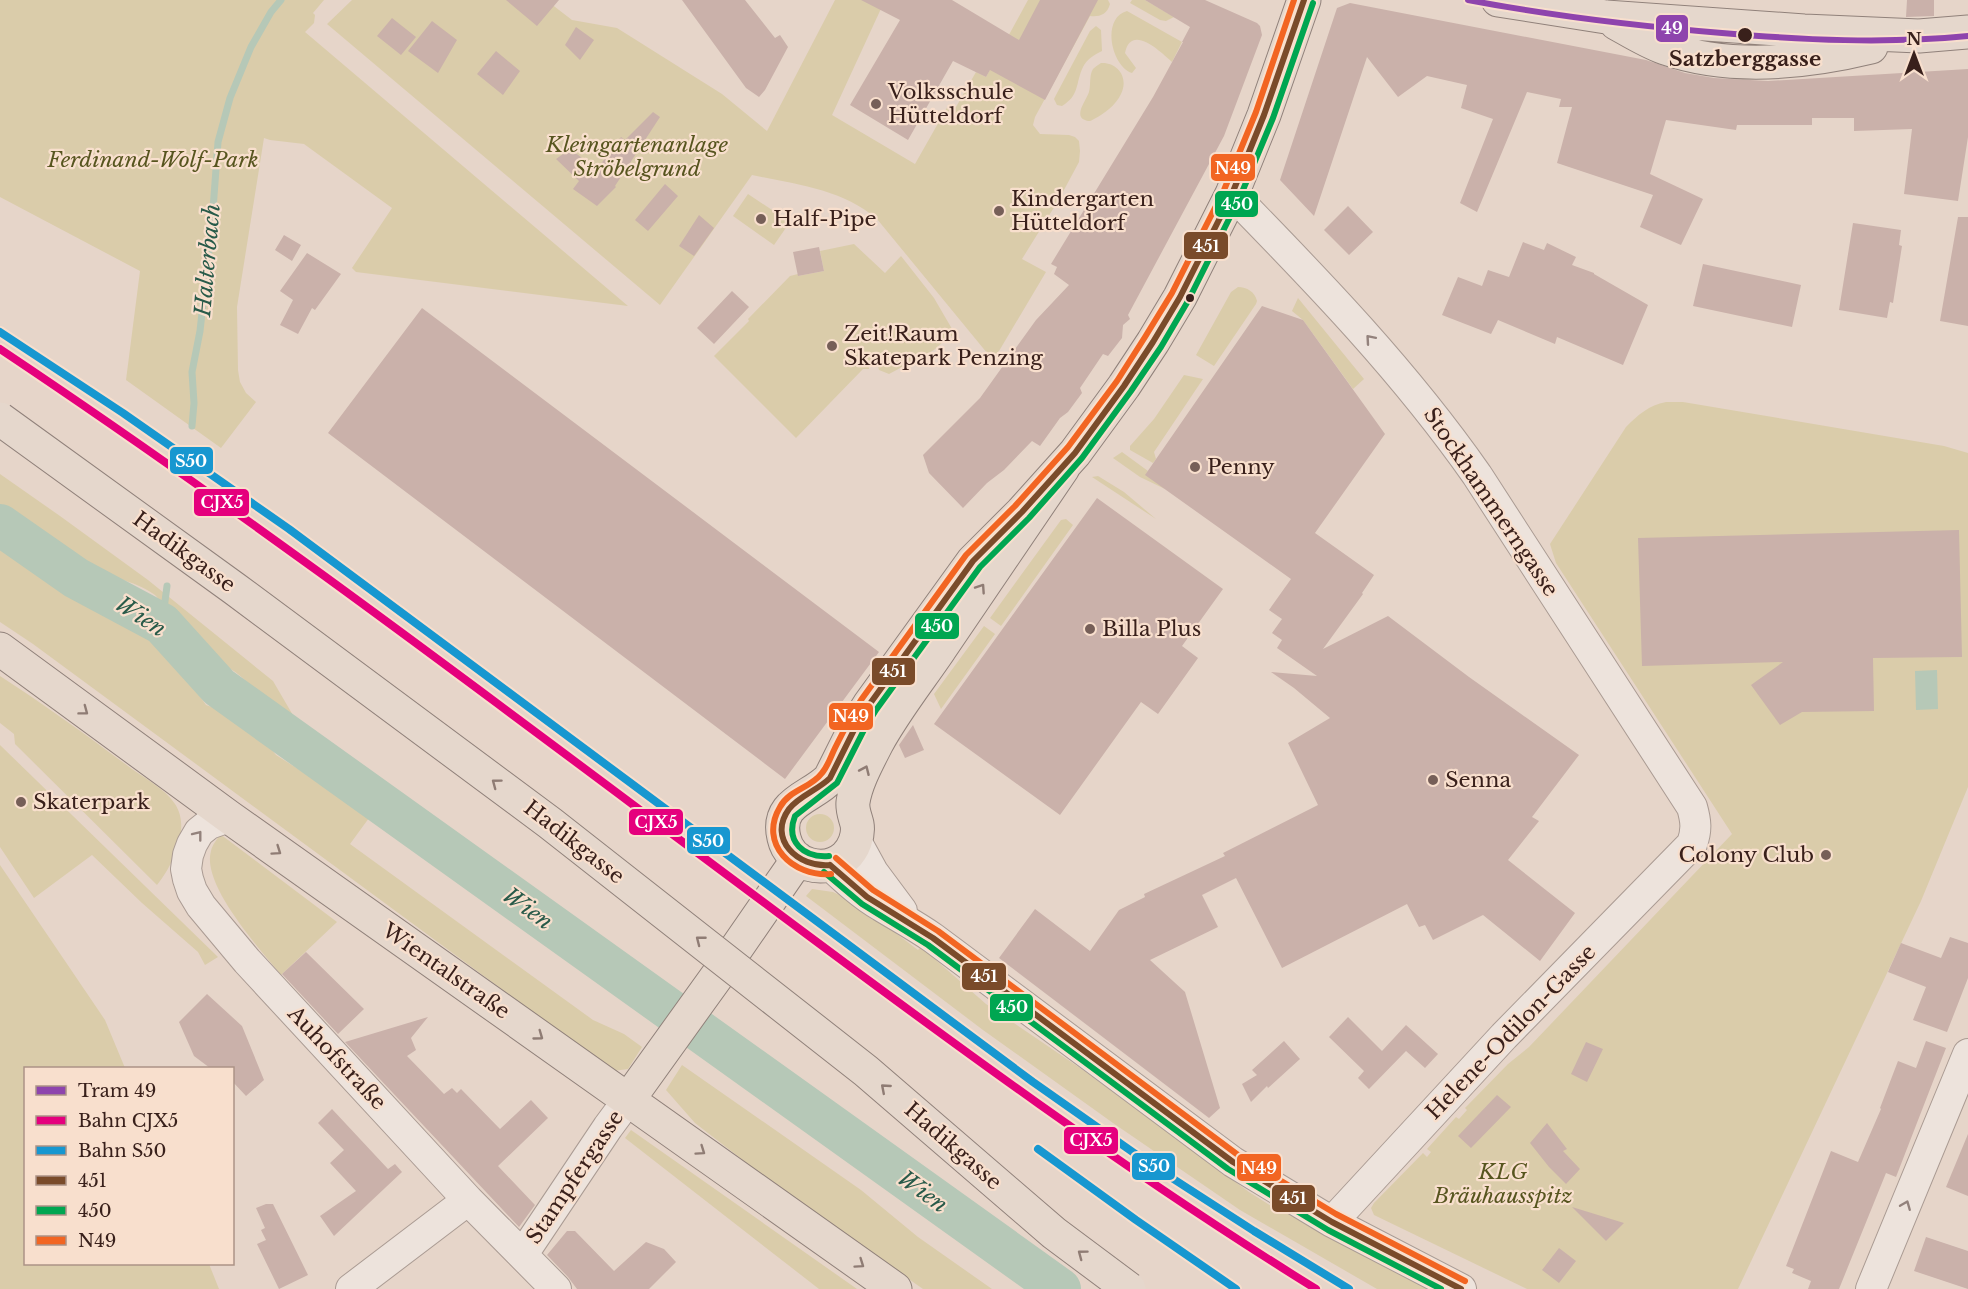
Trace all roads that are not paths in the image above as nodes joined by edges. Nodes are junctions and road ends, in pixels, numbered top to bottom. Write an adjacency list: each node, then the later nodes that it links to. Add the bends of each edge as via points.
1 (1304, 0): 5 (main road)
2 (1498, 0): 3 (main road)
3 (1626, 12): 4 (main road, via 1804,32 1919,36)
4 (1968, 32)
5 (1232, 194): 7 (main road, via 1153,342); 12 (street, Stockhammerngasse, one-way to 5, via 1696,833 1692,807 1477,475 1408,383 1340,305)
6 (0, 419): 24 (main road, Hadikgasse, one-way to 6, bridge, via 1054,1233 866,1071 550,823)
7 (1063, 468): 9 (main road, via 969,567 857,724 830,778); 11 (main road, one-way to 7, via 852,804 858,785 884,732)
8 (0, 649): 10 (main road, Wientalstraße, one-way to 10)
9 (812, 793): 11 (main road, via 827,792 842,799); 13 (main road, via 797,799 783,824 783,837)
10 (229, 818): 17 (main road, Wientalstraße, one-way to 17); 18 (street, Auhofstraße, one-way to 10, via 201,906 186,869 192,844 209,824)
11 (854, 826): 14 (main road, via 846,856); 15 (street, via 873,872)
12 (1692, 844): 19 (street, Helene-Odilon-Gasse, via 1504,1036)
13 (798, 859): 14 (main road, via 808,864); 17 (main road)
14 (830, 865): 15 (street, via 880,906)
15 (911, 922): 19 (street, via 1233,1162)
16 (1968, 1054): 26 (street, one-way to 16)
17 (636, 1089): 20 (street, Stampfergasse); 23 (main road, Wientalstraße, one-way to 23)
18 (468, 1200): 20 (street, Auhofstraße); 21 (street)
19 (1332, 1222): 25 (street)
20 (523, 1254): 22 (street, Auhofstraße)
21 (351, 1289)
22 (556, 1289)
23 (895, 1289)
24 (1129, 1289)
25 (1461, 1289)
26 (1871, 1289)

